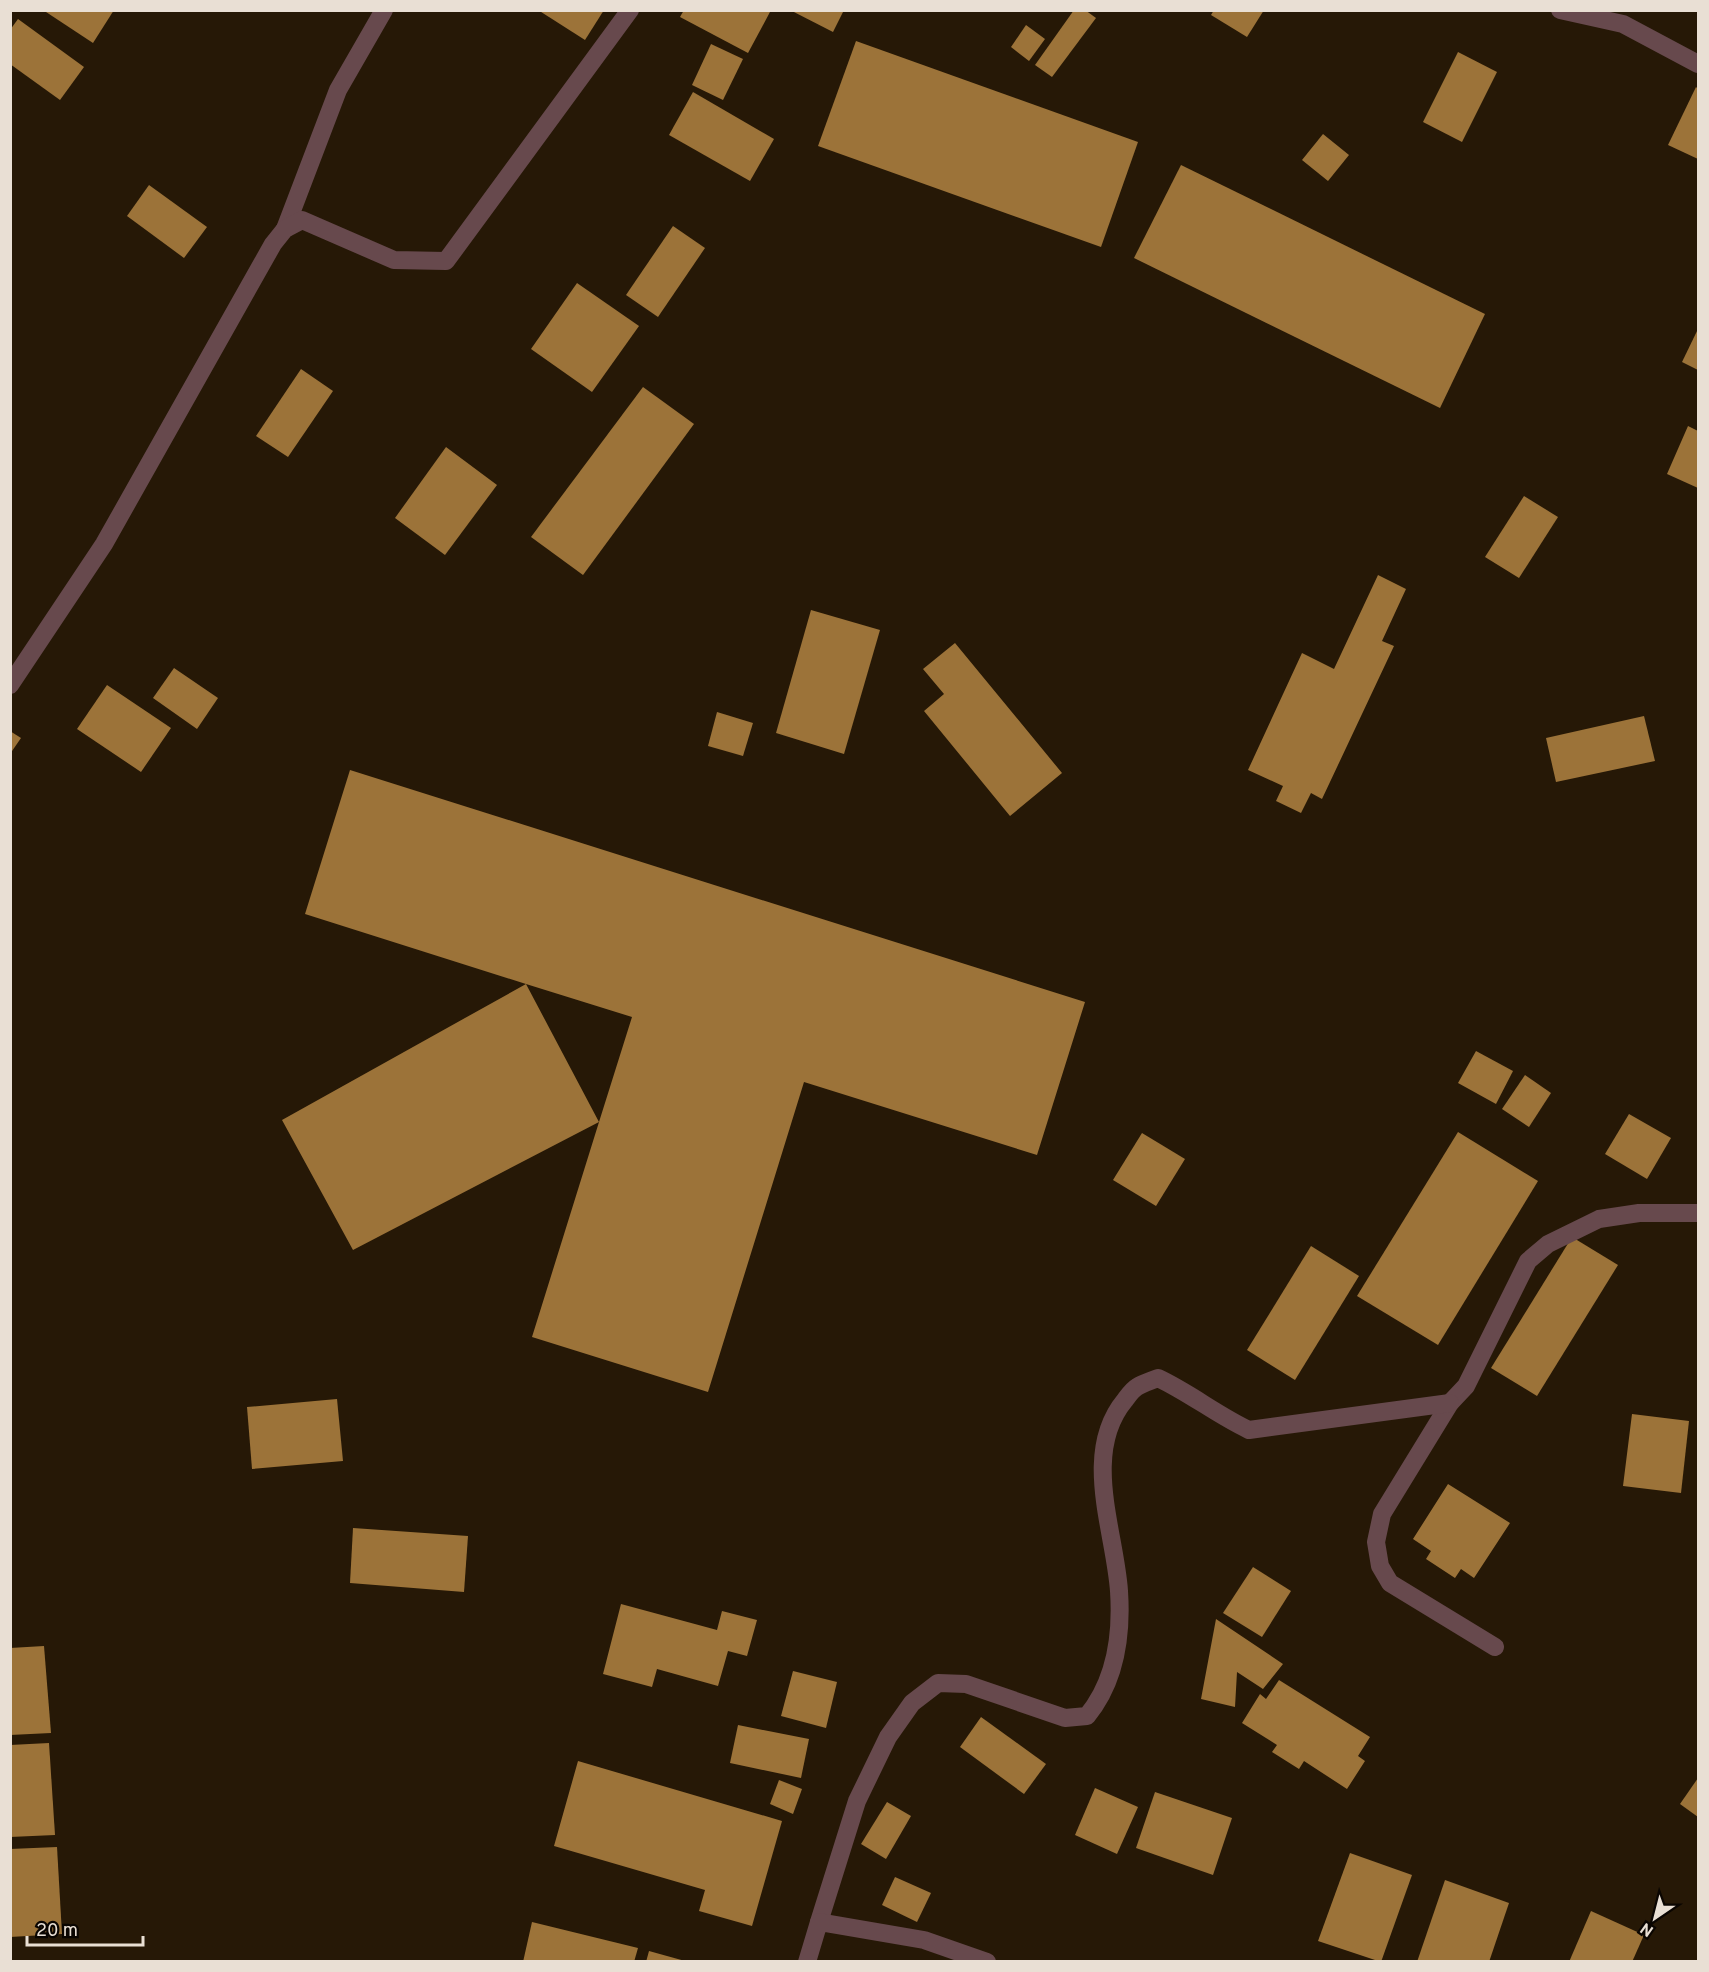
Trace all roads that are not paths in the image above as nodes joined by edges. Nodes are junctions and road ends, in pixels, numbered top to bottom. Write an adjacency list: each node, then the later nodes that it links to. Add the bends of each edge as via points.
1 (384, 10): 5 (street, via 338,90)
2 (630, 10): 5 (street, via 446,261 394,261 302,220)
3 (1560, 10): 4 (street, via 1623,24)
4 (1698, 64)
5 (285, 229): 6 (street, via 104,544)
6 (10, 685)
7 (1698, 1213): 8 (street, via 1639,1213 1599,1219 1548,1244 1528,1261 1466,1386)
8 (1450, 1403): 9 (street, via 1382,1514 1376,1542 1380,1566 1390,1583); 10 (street, via 1249,1430 1158,1378 1135,1388 1117,1410 1105,1439 1103,1457 1119,1593 1115,1664 1102,1698 1087,1716 1065,1718 966,1684 938,1683 912,1703 888,1737 857,1801)
9 (1496, 1647)
10 (819, 1922): 11 (street); 12 (street, via 924,1940)
11 (807, 1962)
12 (987, 1962)

